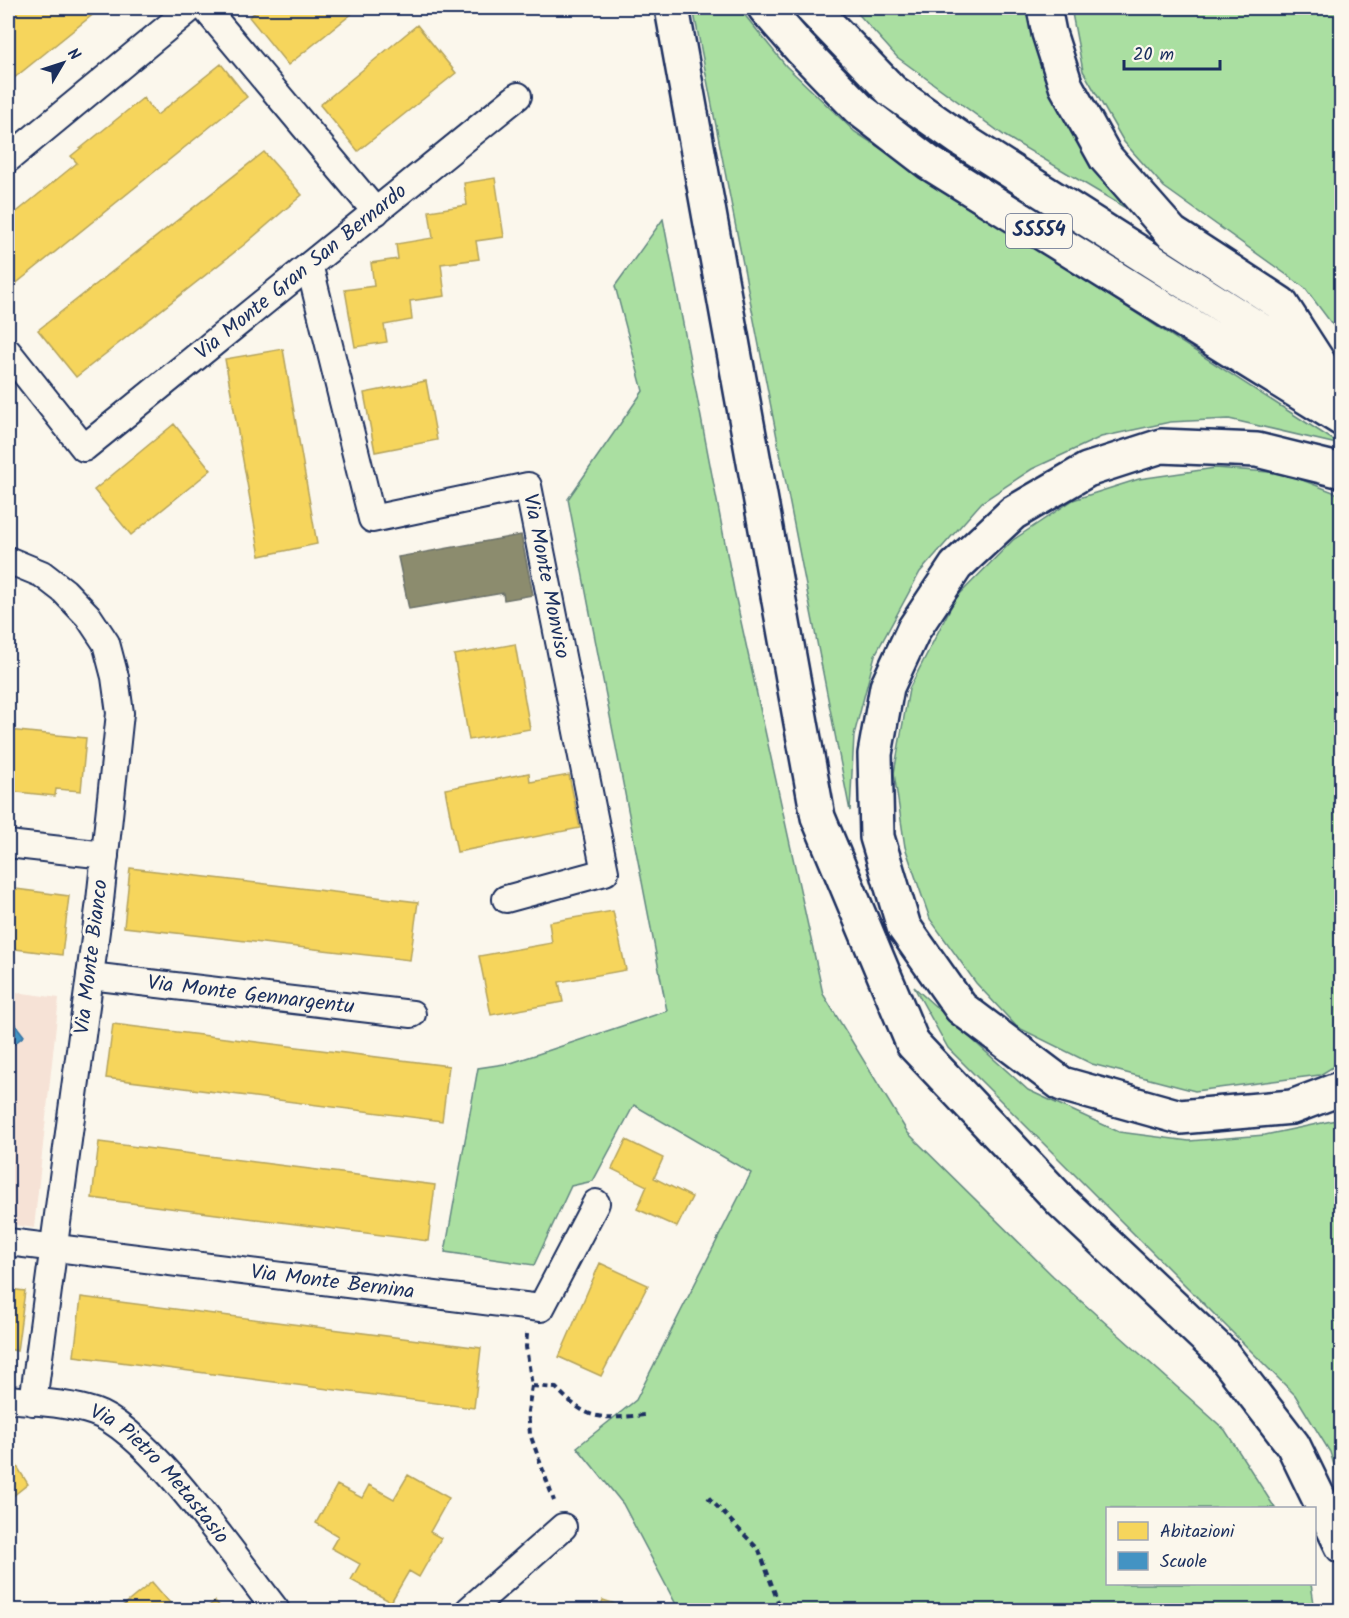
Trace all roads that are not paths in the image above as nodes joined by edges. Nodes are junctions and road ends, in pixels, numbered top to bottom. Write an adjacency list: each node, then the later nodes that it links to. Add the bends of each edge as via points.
1 (191, 8): 8 (street)
2 (206, 8): 9 (street)
3 (672, 8): 28 (highway, via 818,817 913,1044 1062,1202 1223,1354 1293,1445)
4 (765, 8): 13 (highway, SS554, via 860,109 928,162)
5 (812, 8): 12 (highway, SS554, via 892,91)
6 (1044, 8): 12 (highway, via 1066,86 1106,158 1172,233 1281,303)
7 (518, 96): 9 (street, Via Monte Gran San Bernardo)
8 (8, 159)
9 (376, 212): 10 (street, Via Monte Gran San Bernardo)
10 (310, 267): 11 (street, Via Monte Gran San Bernardo, via 84,448); 18 (street, Via Monte Monviso, via 372,519 528,486 605,872)
11 (8, 352)
12 (1333, 377)
13 (1341, 419)
14 (1341, 471): 21 (highway, via 1257,450 1161,446 1087,470 1013,513 956,567 914,630 887,687 875,754 877,837 904,927 961,1008 1062,1084 1180,1117 1292,1107)
15 (8, 560): 17 (street, Via Monte Bianco, via 42,574 64,591 106,643 120,713)
16 (8, 844): 17 (street)
17 (105, 855): 19 (street, Via Monte Bianco)
18 (506, 899)
19 (90, 976): 20 (street, Via Monte Gennargentu); 24 (street, Via Monte Bianco)
20 (412, 1014)
21 (1341, 1088)
22 (596, 1203): 24 (street, Via Monte Bernina, via 541,1308)
23 (8, 1242): 24 (street, Via Monte Bernina)
24 (54, 1247): 26 (street, Via Monte Bianco)
25 (8, 1399): 26 (street, Via Pietro Metastasio)
26 (33, 1402): 29 (street, Via Pietro Metastasio, via 94,1412 127,1430 166,1471)
27 (563, 1527): 30 (street)
28 (1341, 1546)
29 (276, 1611)
30 (469, 1611)

